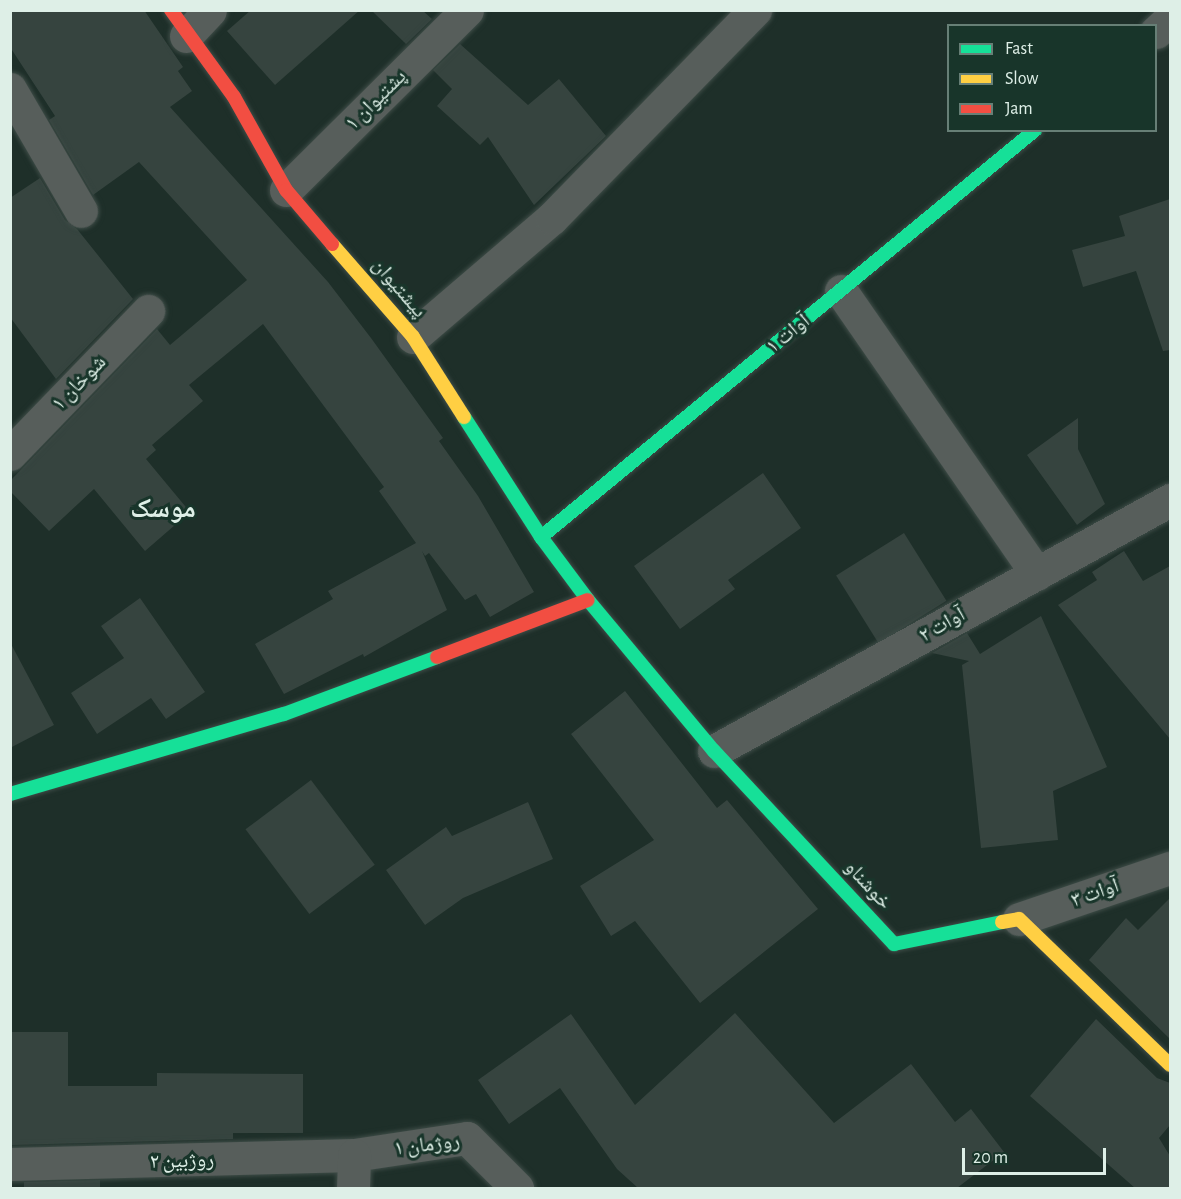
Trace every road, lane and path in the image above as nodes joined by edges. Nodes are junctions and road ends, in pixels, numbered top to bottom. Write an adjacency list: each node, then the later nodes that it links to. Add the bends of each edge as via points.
1 (210, 10): 5 (street)
2 (466, 10): 9 (street, پشتیوان ۱)
3 (754, 10): 13 (street, via 552,218)
4 (1170, 19): 6 (street)
5 (178, 23): 9 (street, پیشتیوان, via 234,97)
6 (1157, 30)
7 (10, 89): 10 (street)
8 (1033, 132): 11 (street, آوات ۱)
9 (286, 189): 13 (street, پیشتیوان)
10 (81, 211)
11 (841, 291): 16 (street, آوات ۱); 17 (street)
12 (148, 311): 14 (street, شوخان ۱)
13 (413, 337): 16 (street, پیشتیوان)
14 (10, 454)
15 (1170, 500): 17 (street, آوات ۲)
16 (541, 537): 18 (street, پیشتیوان)
17 (1037, 574): 19 (street, آوات ۲)
18 (588, 600): 19 (street, خوشناو); 20 (street, via 284,714)
19 (714, 751): 22 (street, خوشناو, via 894,944)
20 (10, 794)
21 (1170, 868): 22 (street, آوات ۳)
22 (1019, 919): 23 (street)
23 (1170, 1065)
24 (354, 1155): 26 (street, روژبین ۲); 27 (street); 28 (street, روژمان ۱, via 467,1138)
25 (10, 1164): 26 (street, روژبین ۲)
26 (110, 1176)
27 (353, 1188)
28 (516, 1188)

